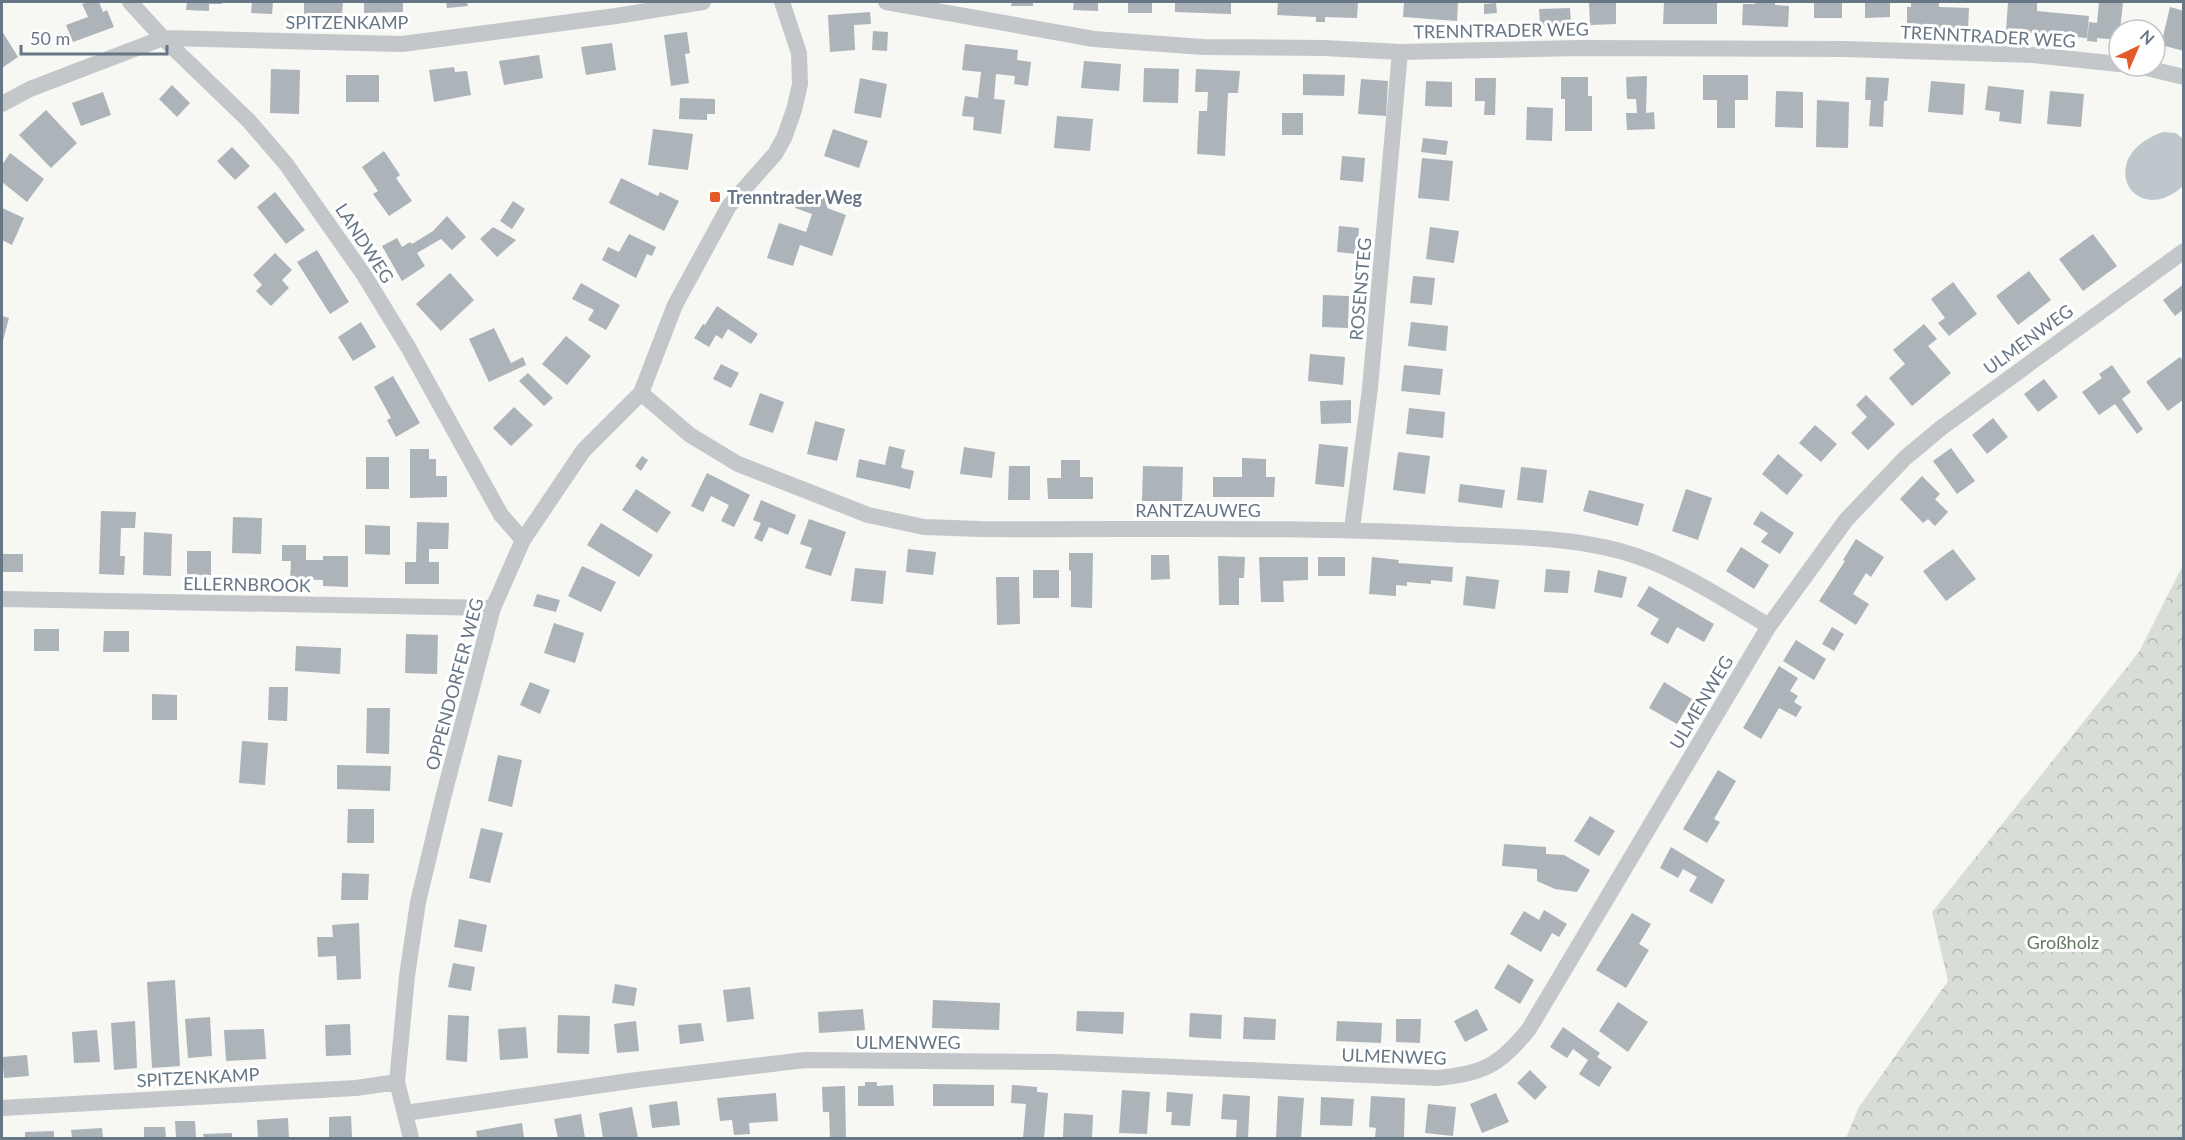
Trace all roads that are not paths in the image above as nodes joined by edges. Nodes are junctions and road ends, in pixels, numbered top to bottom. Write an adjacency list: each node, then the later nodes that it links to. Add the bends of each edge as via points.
1 (130, 2): 5 (street, LANDWEG)
2 (703, 2): 5 (street, SPITZENKAMP, via 402,44)
3 (782, 2): 12 (street, OPPENDORFER WEG, via 799,53 800,84 787,130 775,154 729,206 675,305)
4 (886, 2): 6 (street, TRENNTRADER WEG, via 1094,39)
5 (163, 38): 10 (street, SPITZENKAMP, via 30,89); 14 (street, LANDWEG, via 249,121 321,212 408,347 501,516)
6 (1400, 52): 7 (street, TRENNTRADER WEG, via 1845,48 2033,55); 13 (street, ROSENSTEG, via 1371,377)
7 (2107, 63)
8 (2167, 73): 9 (street)
9 (2184, 77)
10 (2, 104)
11 (2178, 255): 17 (street, ULMENWEG, via 1962,411 1905,458 1846,520)
12 (641, 393): 13 (street, RANTZAUWEG, via 690,435 738,464 868,516 924,527); 14 (street, OPPENDORFER WEG, via 583,451)
13 (1352, 529): 17 (street, RANTZAUWEG, via 1597,545 1649,561)
14 (523, 540): 16 (street, OPPENDORFER WEG)
15 (2, 599): 16 (street, ELLERNBROOK)
16 (493, 608): 18 (street, OPPENDORFER WEG, via 418,902)
17 (1770, 626): 20 (street, ULMENWEG, via 1529,1029 1510,1051 1466,1076 1055,1062 805,1060)
18 (397, 1082): 19 (street, SPITZENKAMP, via 356,1088); 20 (street, OPPENDORFER WEG)
19 (2, 1108)
20 (405, 1113): 21 (street, OPPENDORFER WEG)
21 (411, 1138)

